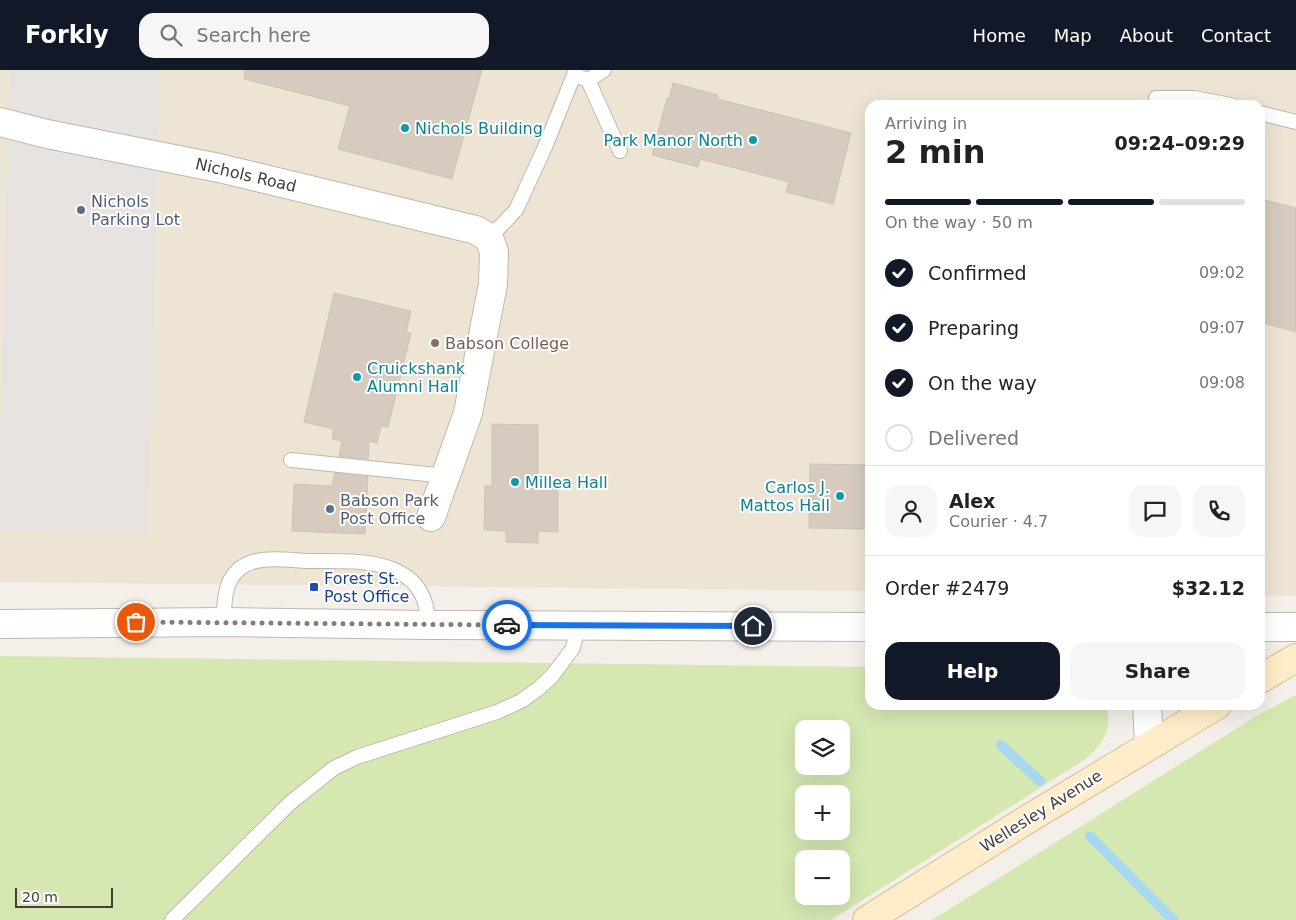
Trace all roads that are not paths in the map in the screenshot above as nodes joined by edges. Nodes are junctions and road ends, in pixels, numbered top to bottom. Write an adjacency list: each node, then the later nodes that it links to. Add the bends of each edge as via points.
1 (604, 70): 2 (lane)
2 (579, 75): 8 (lane); 9 (lane, via 516,210)
3 (1156, 100): 4 (lane)
4 (1205, 100)
5 (1265, 114): 7 (lane)
6 (0, 122): 9 (street, Nichols Road, via 228,170 476,230)
7 (1296, 122)
8 (620, 151)
9 (489, 238): 11 (street, via 494,252 493,284 468,413)
10 (291, 460): 11 (lane)
11 (446, 476): 12 (street)
12 (431, 517)
13 (224, 622): 14 (street); 15 (street); 15 (lane, via 231,578 247,564 266,560 366,561 388,566 416,586 426,605)
14 (0, 624)
15 (428, 625): 16 (street)
16 (578, 625): 17 (street); 25 (lane, via 573,648 538,689 497,712 357,757 334,768 290,804)
17 (865, 627)
18 (1265, 627): 19 (street)
19 (1296, 627)
20 (1296, 658): 21 (main road)
21 (1265, 676)
22 (1147, 710): 24 (street)
23 (1208, 710): 24 (main road, Wellesley Avenue)
24 (1149, 745): 26 (main road, Wellesley Avenue)
25 (172, 920)
26 (867, 920)

